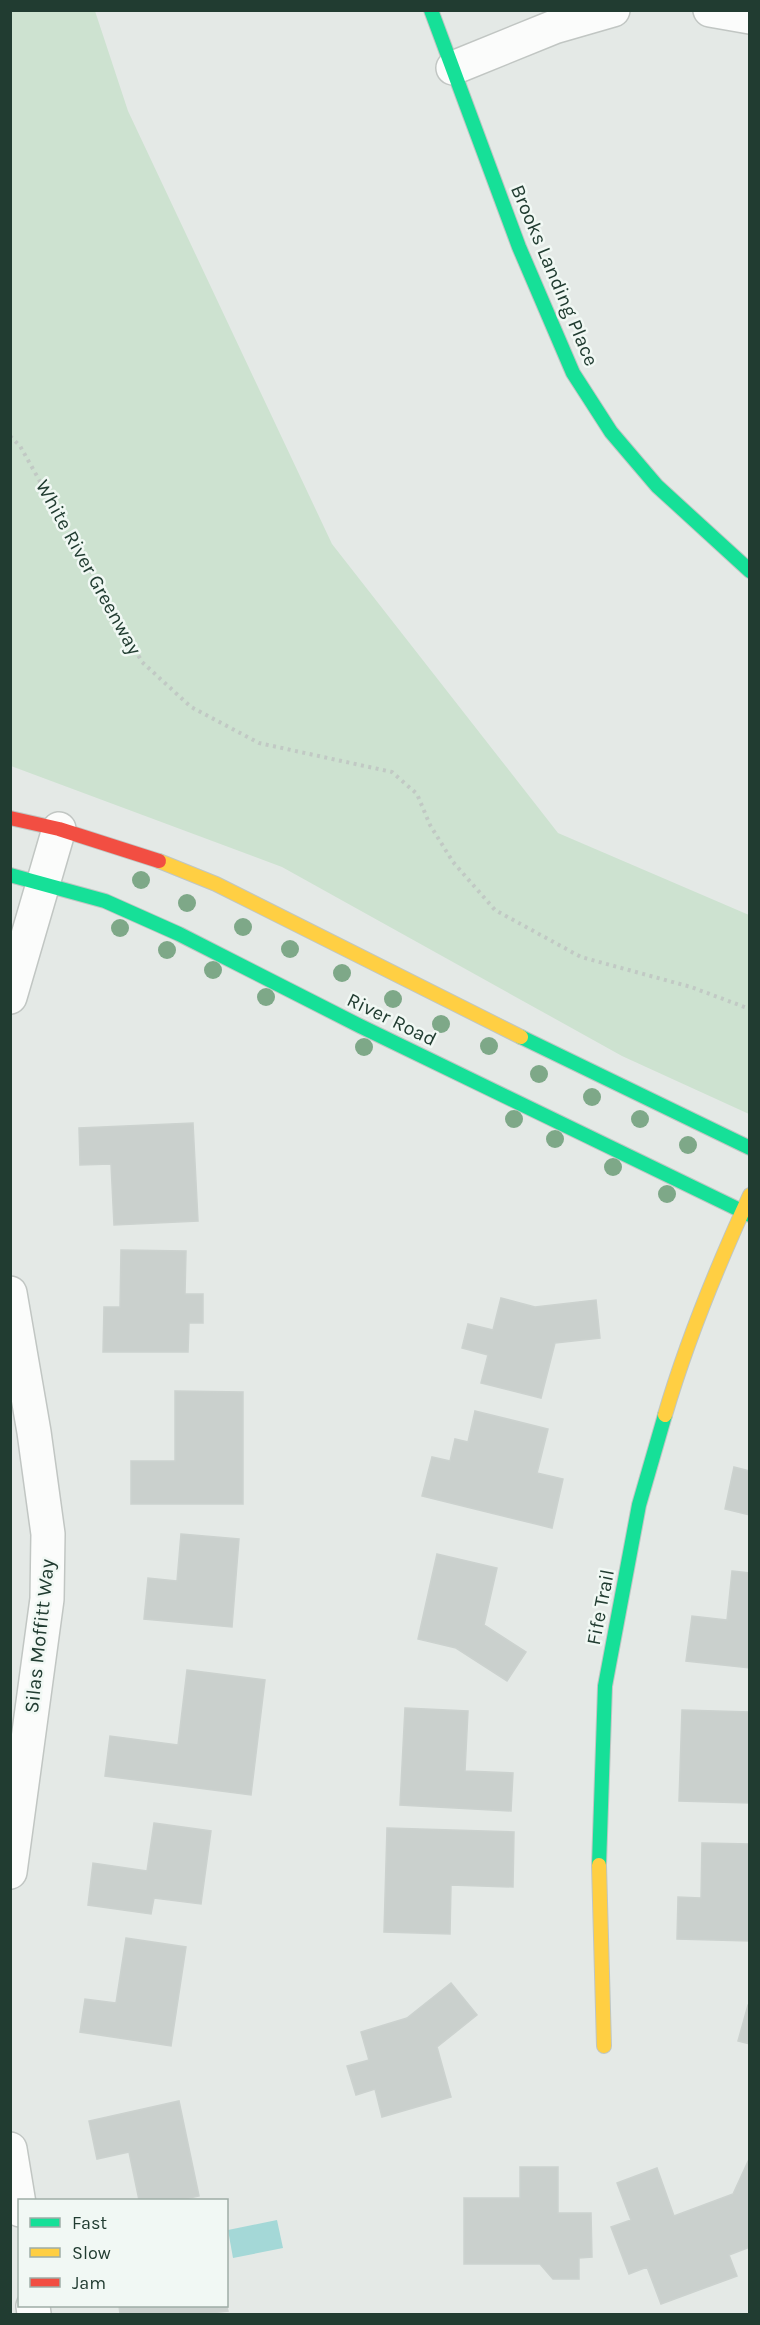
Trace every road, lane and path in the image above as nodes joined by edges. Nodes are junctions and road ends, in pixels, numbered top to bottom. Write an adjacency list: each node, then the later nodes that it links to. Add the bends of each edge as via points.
1 (431, 10): 5 (main road, Brooks Landing Place)
2 (613, 10): 5 (street, via 554,27)
3 (710, 10): 4 (street)
4 (750, 17)
5 (453, 68): 7 (main road, Brooks Landing Place, via 519,247 573,373 611,432 657,486)
6 (10, 436): 13 (path, White River Greenway, via 20,446 142,662 191,707 259,743 392,772 417,794 430,825 453,862 495,910 581,957 691,987)
7 (750, 571)
8 (10, 818): 9 (main road)
9 (59, 829): 11 (street); 14 (main road, via 139,853 216,884)
10 (10, 875): 11 (main road, River Road)
11 (43, 883): 12 (street); 16 (main road, River Road, via 105,901 179,934)
12 (10, 997)
13 (750, 1009)
14 (750, 1148)
15 (750, 1195): 16 (main road, Fife Trail)
16 (746, 1213): 19 (main road, Fife Trail, via 726,1248 680,1365 639,1505 605,1686 599,1849)
17 (10, 1293): 18 (street, Silas Moffitt Way, via 48,1534 47,1599)
18 (10, 1872)
19 (604, 2046)
20 (10, 2149): 21 (street)
21 (18, 2199)

